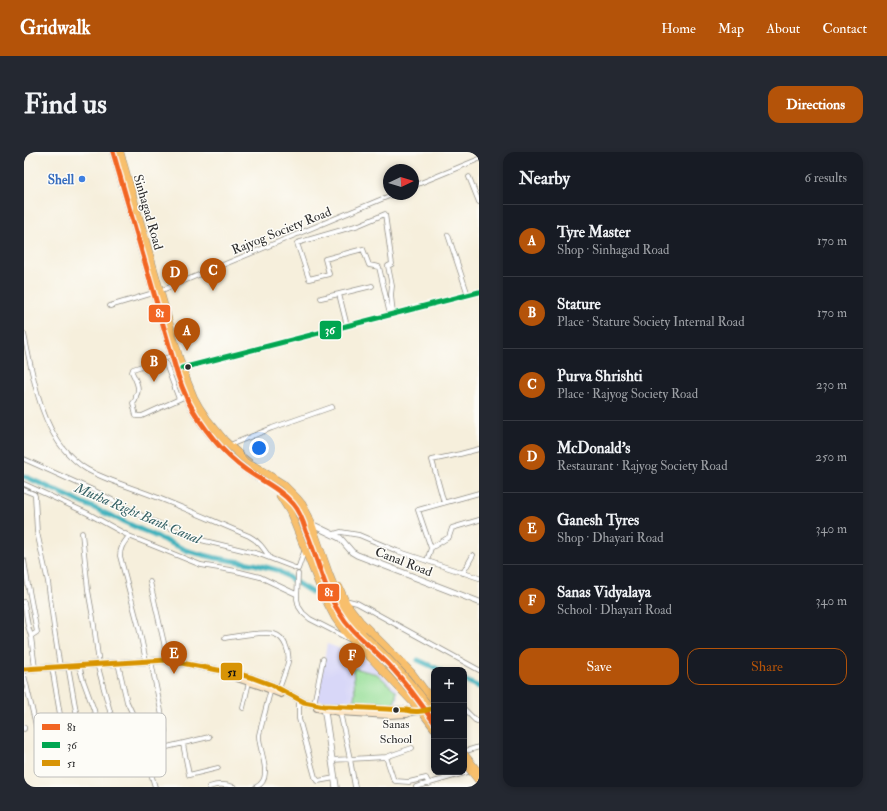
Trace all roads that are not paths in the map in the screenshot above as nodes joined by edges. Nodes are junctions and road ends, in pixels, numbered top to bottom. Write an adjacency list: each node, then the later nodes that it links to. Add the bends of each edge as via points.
1 (113, 152): 8 (main road, Sinhagad Road)
2 (120, 152): 8 (main road, Sinhagad Road)
3 (479, 159): 5 (street)
4 (469, 177): 7 (street)
5 (419, 184)
6 (383, 199): 13 (street, Rajyog Society Road)
7 (479, 202)
8 (134, 214): 13 (main road, Sinhagad Road)
9 (448, 235): 16 (street)
10 (372, 286): 15 (street)
11 (392, 287): 12 (street); 12 (street, via 388,266 392,264 385,214 359,225 297,243 309,279 329,274 325,259 364,249 369,265 379,267); 19 (street)
12 (384, 289): 19 (street)
13 (157, 292): 18 (street, Rajyog Society Road); 22 (main road, Sinhagad Road); 24 (main road, Sinhagad Road)
14 (479, 292): 16 (street)
15 (338, 294): 17 (street); 20 (street)
16 (468, 295): 19 (street)
17 (321, 298)
18 (110, 306)
19 (391, 314): 20 (street)
20 (347, 326): 24 (street)
21 (24, 334): 45 (street, via 48,425 56,440 80,465 100,476 249,536 260,544)
22 (172, 356): 23 (street); 25 (main road, Sinhagad Road)
23 (164, 359): 26 (street); 26 (street, via 133,369 139,389 133,404 136,416 142,416)
24 (182, 368): 28 (main road, Sinhagad Road, via 199,407)
25 (186, 396): 26 (street); 32 (main road, Sinhagad Road, via 202,423 230,457)
26 (179, 399)
27 (332, 407): 28 (street)
28 (230, 445): 37 (main road, Sinhagad Road, via 251,464 283,484 302,504)
29 (479, 449): 35 (street, via 432,460)
30 (24, 459): 45 (street, via 95,491 150,520 201,540)
31 (24, 484): 41 (street, via 86,512)
32 (274, 488): 42 (main road, via 290,512); 58 (main road, Sinhagad Road, via 293,504 300,515 332,600 342,618)
33 (24, 490): 67 (street, via 35,496 37,532 48,582)
34 (479, 493): 35 (street)
35 (444, 502): 43 (street, via 418,510)
36 (479, 520): 43 (street, via 452,528 448,537)
37 (311, 524): 39 (main road, Sinhagad Road); 40 (street, Canal Road)
38 (82, 533): 63 (street)
39 (315, 534): 53 (main road, via 322,543); 58 (main road, via 342,607)
40 (334, 534): 47 (street, via 341,532 360,535); 55 (street, Canal Road, via 357,555)
41 (128, 536): 52 (street, via 201,565 260,577); 61 (street, via 120,550 120,556)
42 (305, 548): 45 (street, via 298,569); 58 (main road, via 335,618 345,632)
43 (431, 548): 47 (street)
44 (473, 555): 49 (street)
45 (270, 558)
46 (24, 560): 56 (street, via 37,632)
47 (427, 561): 49 (street)
48 (298, 574): 52 (street)
49 (463, 574): 50 (street)
50 (479, 578)
51 (150, 582): 60 (street)
52 (296, 594): 58 (street, via 299,607 310,619)
53 (344, 600): 70 (street, via 357,603); 76 (main road, via 360,621 412,673)
54 (24, 602): 56 (street)
55 (479, 602)
56 (31, 636): 68 (street)
57 (225, 638): 75 (street, via 265,634 278,636 285,643 289,655)
58 (359, 638): 81 (main road, bridge, via 392,661); 85 (main road, via 371,658); 94 (main road, bridge, via 388,665)
59 (324, 659): 78 (street)
60 (166, 660): 61 (main road); 71 (main road)
61 (148, 661): 62 (main road); 92 (street)
62 (118, 663): 63 (main road); 91 (street)
63 (99, 664): 64 (main road); 90 (street)
64 (79, 665): 65 (main road); 89 (street)
65 (68, 666): 67 (main road); 88 (street)
66 (52, 667): 67 (main road); 68 (main road); 87 (street)
67 (60, 667)
68 (35, 668): 69 (main road)
69 (24, 669)
70 (479, 670)
71 (223, 671): 73 (main road); 74 (main road, via 253,678)
72 (24, 676): 93 (street)
73 (249, 682): 74 (main road); 79 (street)
74 (271, 687): 75 (main road); 77 (main road); 123 (street, via 259,736 265,771 263,780)
75 (279, 689): 78 (main road, via 304,702)
76 (431, 699)
77 (298, 703): 80 (main road); 116 (street, via 299,719 315,776 318,781)
78 (314, 704): 80 (main road)
79 (243, 708)
80 (324, 708): 83 (main road); 84 (main road); 107 (street)
81 (431, 709)
82 (431, 709): 85 (main road)
83 (340, 712): 84 (main road, via 389,715); 106 (street)
84 (412, 712): 85 (main road)
85 (422, 712): 96 (main road)
86 (467, 712): 95 (street)
87 (60, 713)
88 (76, 713)
89 (95, 713)
90 (110, 713)
91 (132, 713)
92 (161, 713)
93 (34, 718)
94 (431, 718)
95 (478, 721)
96 (431, 724)
97 (210, 737): 98 (street)
98 (183, 744): 100 (street); 109 (street, via 189,775)
99 (479, 747): 102 (street)
100 (166, 748)
101 (412, 748): 105 (street)
102 (467, 750)
103 (467, 754): 110 (main road)
104 (467, 754): 113 (main road, bridge)
105 (386, 757): 106 (street); 118 (street, via 395,781 409,782 426,778)
106 (350, 759): 107 (street); 125 (street)
107 (332, 760): 116 (street)
108 (467, 766): 117 (main road, bridge)
109 (218, 768)
110 (478, 768): 111 (street)
111 (467, 770)
112 (467, 771): 119 (main road)
113 (479, 773)
114 (453, 775): 118 (street)
115 (152, 777): 120 (street)
116 (335, 778): 124 (street)
117 (479, 781)
118 (429, 784): 126 (street)
119 (479, 785)
120 (155, 787)
121 (209, 787): 122 (street, via 220,784)
122 (234, 787)
123 (256, 787)
124 (336, 787)
125 (355, 787)
126 (416, 787)

